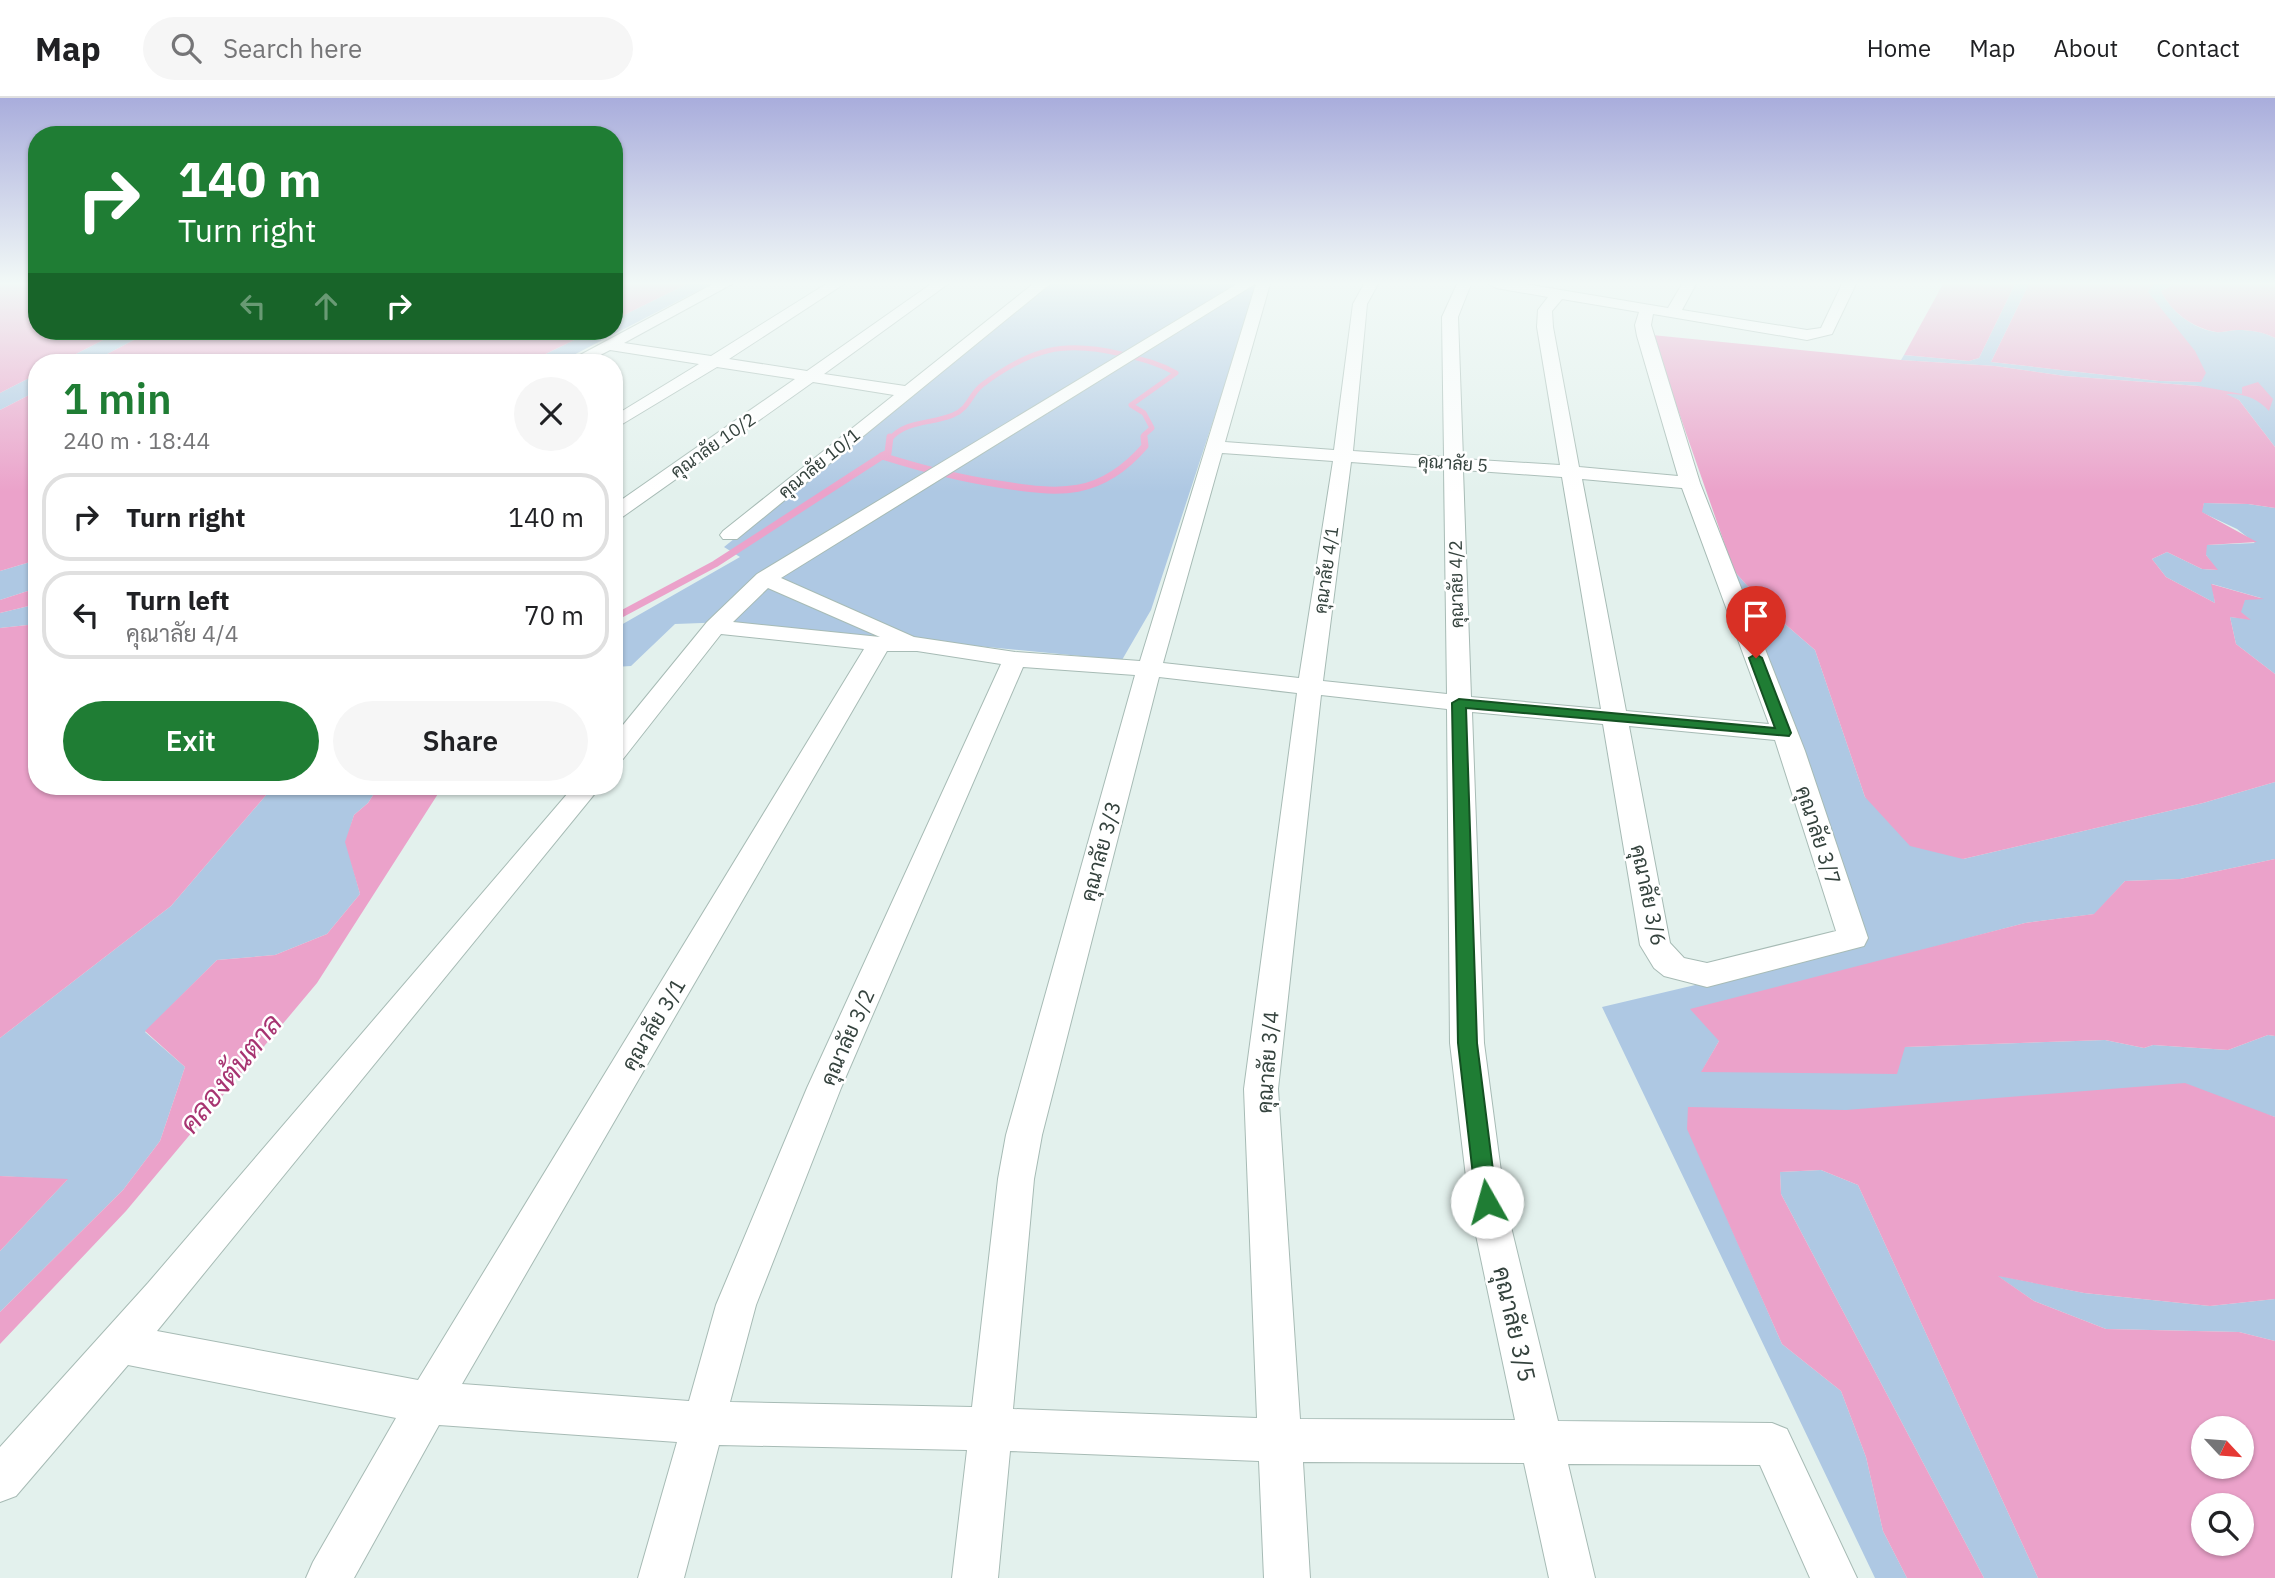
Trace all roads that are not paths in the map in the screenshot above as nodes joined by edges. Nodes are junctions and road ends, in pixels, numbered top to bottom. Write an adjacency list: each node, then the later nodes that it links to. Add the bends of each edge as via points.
1 (663, 353): 11 (street)
2 (728, 353): 11 (street)
3 (845, 353): 12 (street, คุณาลัย 10/2)
4 (957, 353): 13 (street, คุณาลัย 10/1)
5 (1136, 353): 22 (street)
6 (1243, 353): 15 (street, คุณาลัย 3/3)
7 (1354, 353): 16 (street, คุณาลัย 4/1)
8 (1451, 353): 17 (street, คุณาลัย 4/2)
9 (1550, 353): 18 (street, คุณาลัย 3/6)
10 (1650, 353): 19 (street, คุณาลัย 3/7)
11 (715, 361): 12 (street); 14 (street)
12 (812, 376): 13 (street); 20 (street, คุณาลัย 10/2)
13 (909, 391): 21 (street, คุณาลัย 10/1)
14 (623, 418)
15 (1215, 447): 16 (street, คุณาลัย 5); 27 (street, คุณาลัย 3/3)
16 (1343, 455): 17 (street, คุณาลัย 5); 28 (street, คุณาลัย 4/1)
17 (1453, 464): 18 (street, คุณาลัย 5); 29 (street, คุณาลัย 4/2)
18 (1572, 472): 19 (street, คุณาลัย 5); 30 (street, คุณาลัย 3/6)
19 (1690, 483): 31 (street, คุณาลัย 3/7)
20 (623, 508)
21 (730, 535)
22 (765, 579): 23 (street); 25 (street)
23 (715, 628): 24 (street); 32 (street)
24 (879, 644): 25 (street); 36 (street, คุณาลัย 3/1)
25 (917, 644): 26 (street)
26 (1015, 659): 27 (street); 37 (street, คุณาลัย 3/2, via 818,1101 736,1305)
27 (1149, 669): 28 (street); 38 (street, คุณาลัย 3/3, via 1024,1135)
28 (1310, 686): 29 (street); 39 (street, คุณาลัย 3/4, via 1261,1089)
29 (1459, 703): 30 (street); 40 (street, คุณาลัย 3/5, via 1467,1043 1487,1202)
30 (1616, 718): 31 (street); 34 (street, คุณาลัย 3/6, via 1656,945 1665,960 1675,968 1707,975)
31 (1784, 733): 34 (street, คุณาลัย 3/7)
32 (623, 742)
33 (580, 795): 35 (street)
34 (1853, 938)
35 (119, 1344): 36 (street); 41 (street)
36 (428, 1403): 37 (street); 42 (street, คุณาลัย 3/1)
37 (702, 1423): 38 (street); 43 (street, คุณาลัย 3/2)
38 (989, 1429): 39 (street); 44 (street, คุณาลัย 3/3)
39 (1278, 1440): 40 (street); 45 (street, คุณาลัย 3/4)
40 (1542, 1443): 46 (street, คุณาลัย 3/5); 47 (street, via 1772,1444)
41 (0, 1480)
42 (329, 1578)
43 (662, 1578)
44 (975, 1578)
45 (1287, 1578)
46 (1572, 1578)
47 (1834, 1578)

